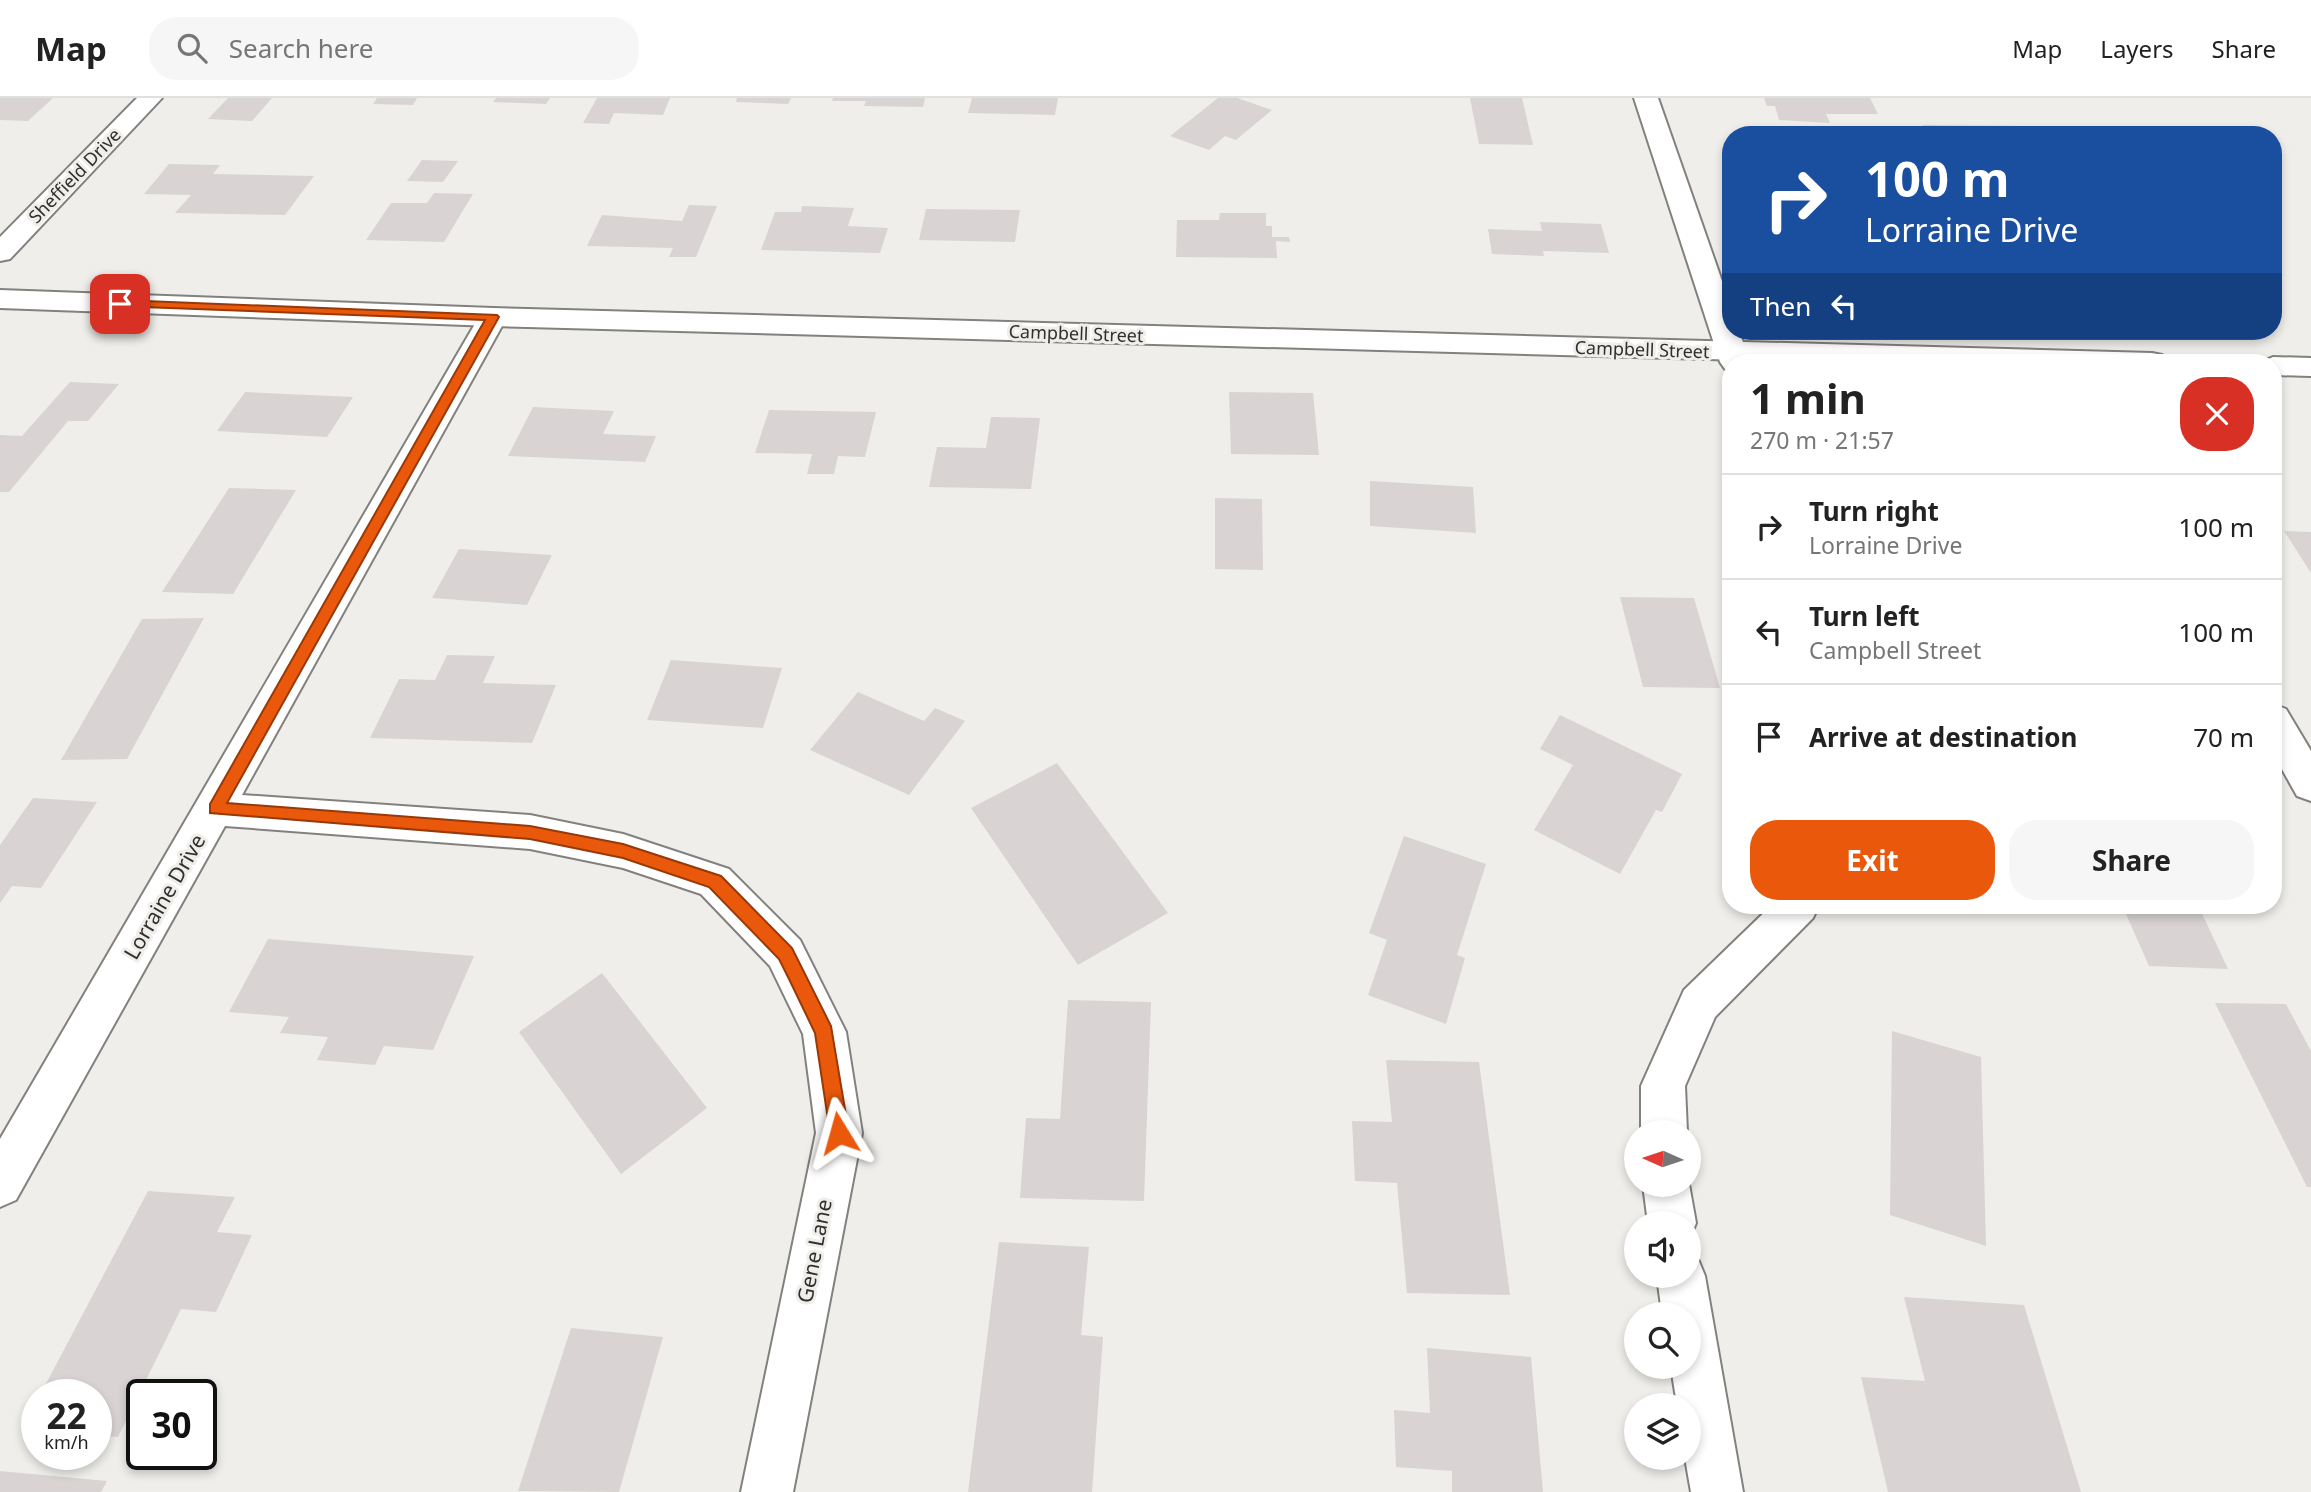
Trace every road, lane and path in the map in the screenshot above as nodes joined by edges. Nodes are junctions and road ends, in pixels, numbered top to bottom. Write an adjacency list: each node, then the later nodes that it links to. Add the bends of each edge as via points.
1 (150, 98): 3 (street, Sheffield Drive)
2 (1646, 98): 6 (street)
3 (0, 253)
4 (0, 299): 5 (street, Campbell Street)
5 (493, 317): 7 (street, Campbell Street); 12 (street, Lorraine Drive)
6 (1722, 322)
7 (1722, 357)
8 (2282, 366): 9 (street)
9 (2311, 367)
10 (2282, 735): 11 (street)
11 (2311, 785)
12 (216, 808): 15 (street, Lorraine Drive); 17 (street, Gene Lane, via 530,832 623,851 715,881 785,953 824,1032 839,1133)
13 (1790, 914): 14 (street, via 1699,1004 1663,1086)
14 (1664, 1120)
15 (0, 1184)
16 (1698, 1379): 18 (street)
17 (767, 1492)
18 (1717, 1492)

